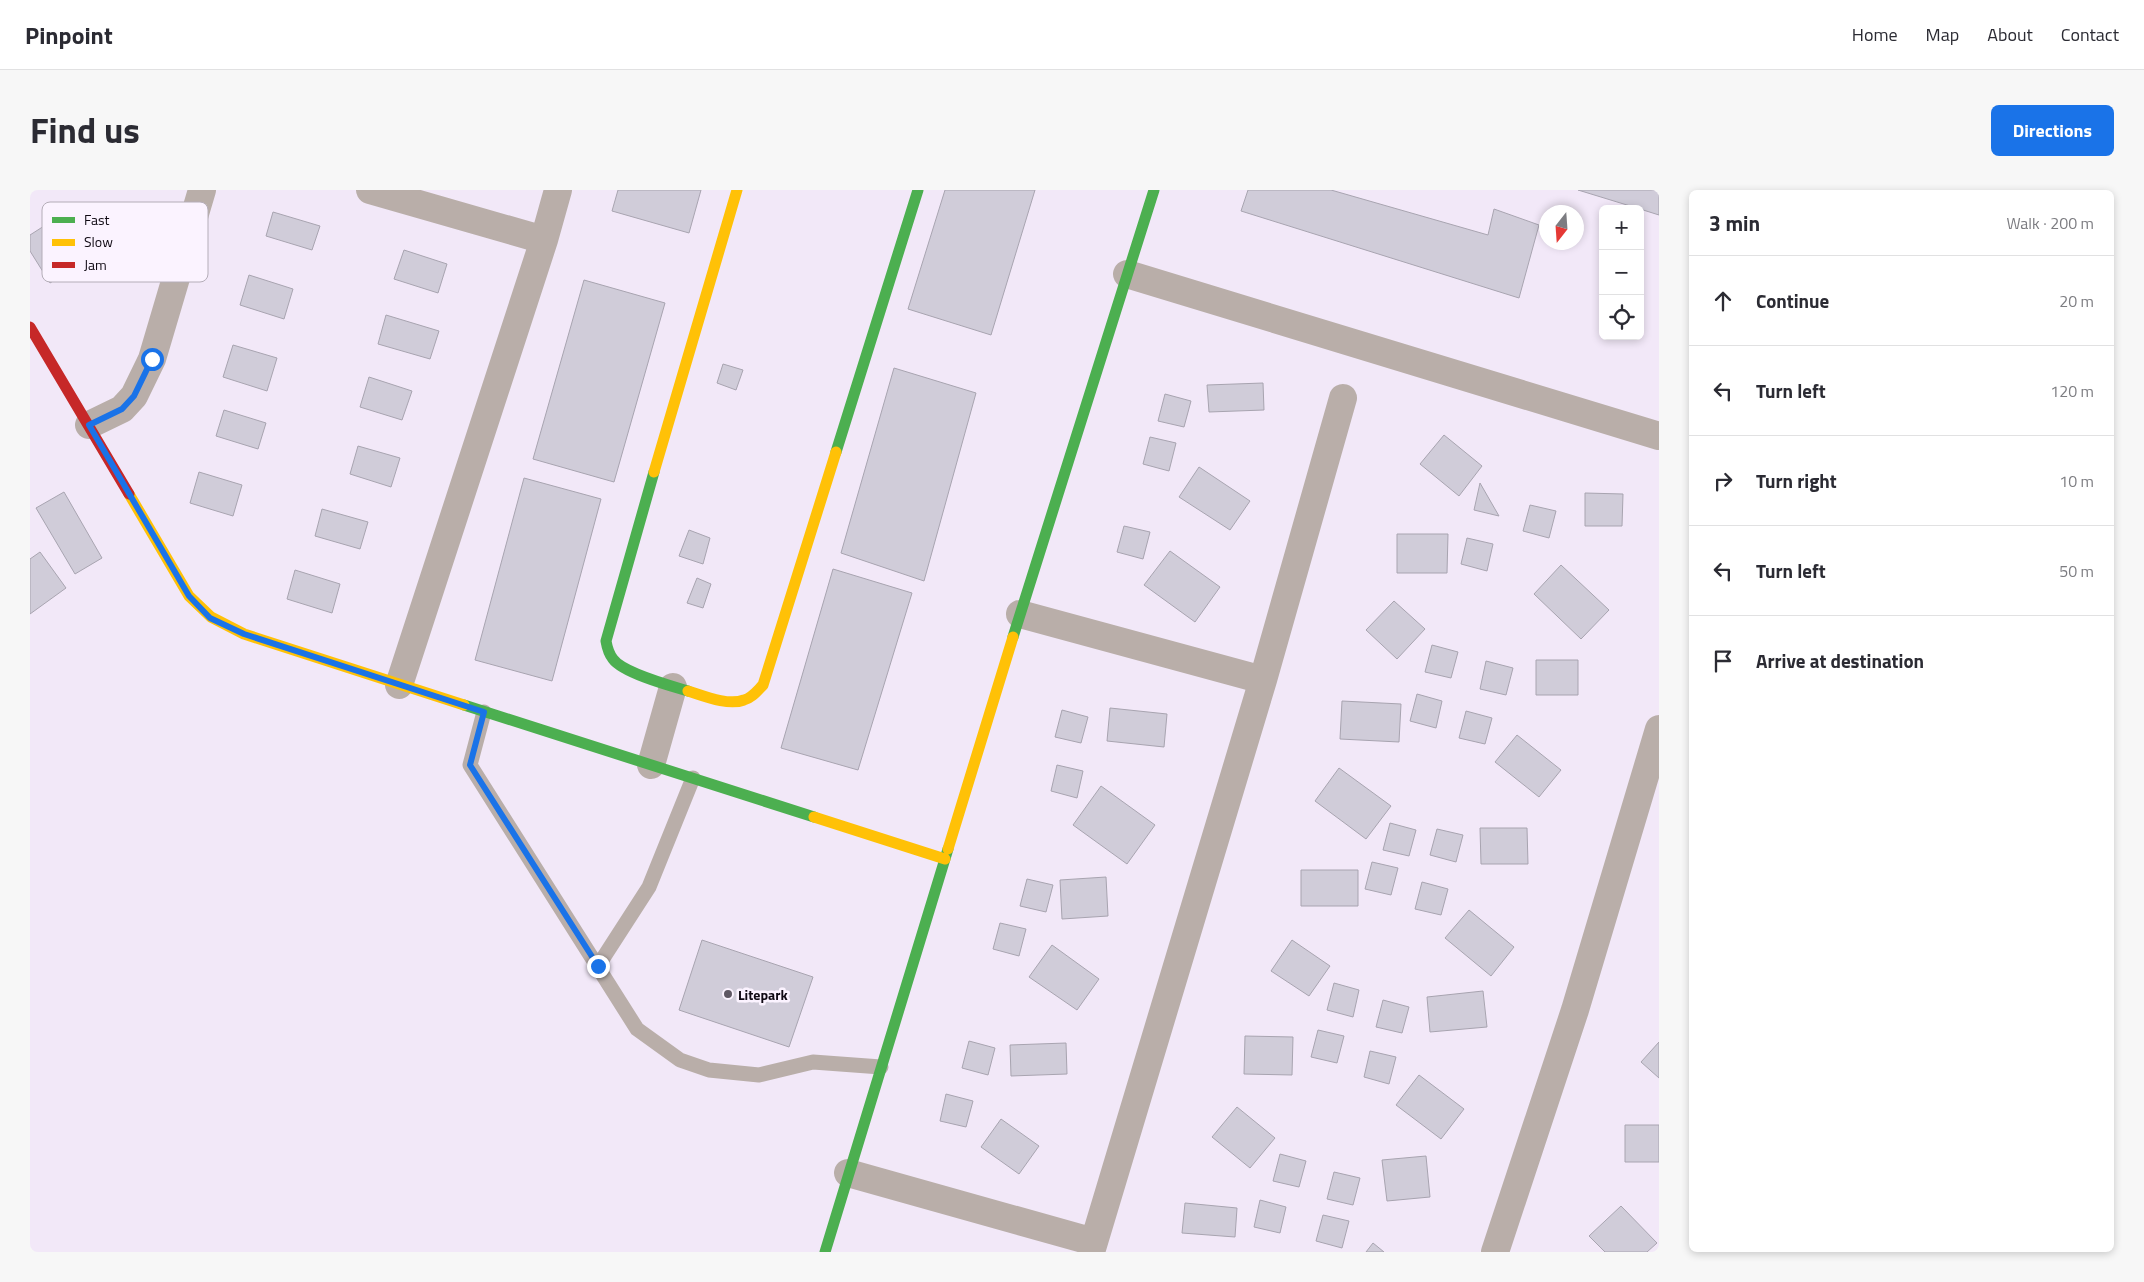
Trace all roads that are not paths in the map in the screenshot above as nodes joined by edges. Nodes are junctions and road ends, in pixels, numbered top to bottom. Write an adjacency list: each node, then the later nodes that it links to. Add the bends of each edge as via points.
1 (202, 190): 7 (street)
2 (370, 190): 8 (street)
3 (558, 190): 8 (street)
4 (737, 190): 18 (street, via 606,637 611,656 618,664)
5 (918, 190): 18 (street, via 762,684 753,697 741,701)
6 (1154, 190): 9 (street)
7 (198, 202)
8 (544, 240): 17 (street)
9 (1127, 274): 14 (street); 15 (street)
10 (175, 282): 13 (street, via 152,359 134,396 122,409)
11 (30, 327): 13 (street)
12 (1343, 398): 16 (street)
13 (89, 425): 17 (street, via 189,596 210,618 244,634)
14 (1659, 436)
15 (1020, 614): 16 (street); 23 (street)
16 (1263, 680): 27 (street)
17 (398, 685): 19 (street)
18 (673, 687): 21 (street)
19 (484, 712): 21 (street); 24 (lane, via 470,765)
20 (1659, 729): 29 (street, via 1575,1010)
21 (651, 765): 22 (street)
22 (693, 778): 23 (street); 24 (lane, via 649,887)
23 (945, 859): 25 (street)
24 (598, 966): 25 (lane, via 637,1029 680,1060 709,1070 760,1075 813,1062)
25 (881, 1067): 26 (street)
26 (848, 1173): 27 (street); 28 (street)
27 (1093, 1247)
28 (825, 1252)
29 (1495, 1252)

